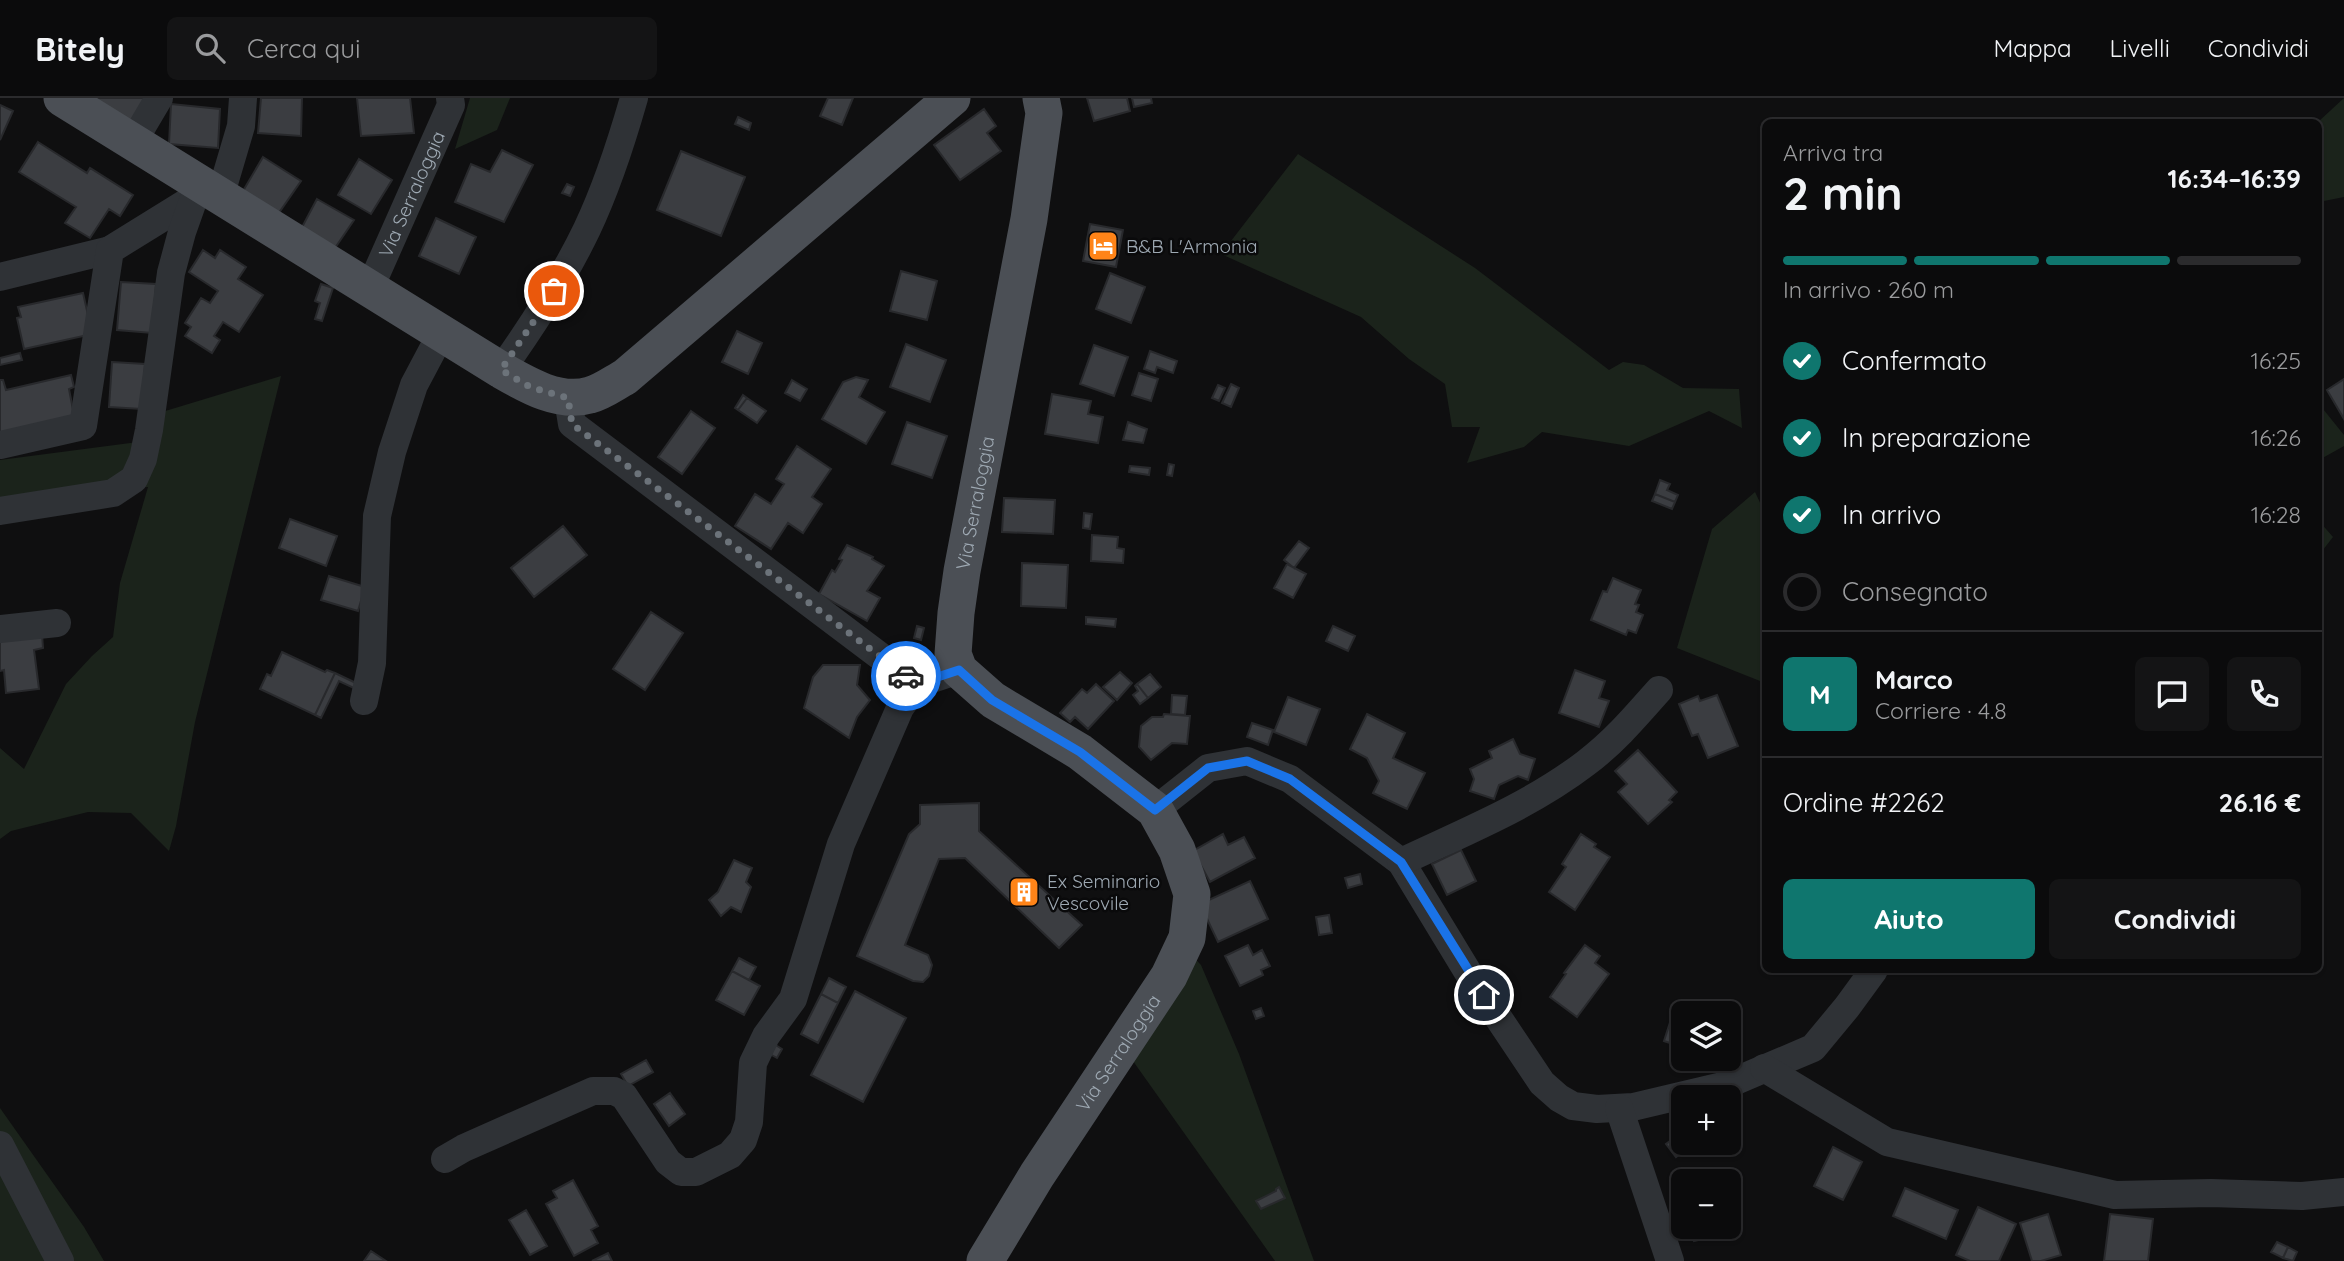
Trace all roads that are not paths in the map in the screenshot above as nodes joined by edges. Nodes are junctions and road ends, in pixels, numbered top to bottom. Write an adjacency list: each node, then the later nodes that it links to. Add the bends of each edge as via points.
1 (159, 98): 8 (street)
2 (243, 98): 9 (street, via 241,127)
3 (450, 98): 12 (street, Via Serraloggia, via 451,105)
4 (634, 98): 14 (street, via 588,228 554,291)
5 (952, 98): 15 (main road, via 625,377 592,395)
6 (1041, 98): 20 (main road, Via Serraloggia, via 1044,113 1029,219 962,570 953,654)
7 (67, 99): 8 (main road)
8 (133, 142): 9 (main road)
9 (206, 193): 10 (street); 12 (main road); 17 (street, via 171,273 144,459 134,480 113,493)
10 (110, 250): 11 (street); 16 (street, via 83,426)
11 (0, 277)
12 (369, 290): 13 (main road)
13 (441, 334): 14 (main road); 23 (street, via 414,385 377,516 372,663)
14 (501, 370): 15 (main road, via 530,387)
15 (568, 398): 21 (street, via 572,424)
16 (0, 445)
17 (0, 511)
18 (57, 623): 19 (street)
19 (0, 629)
20 (959, 670): 21 (street); 24 (main road, Via Serraloggia, via 992,700 1080,752)
21 (916, 684): 30 (street, via 900,708 841,844 793,999 753,1063 749,1122 743,1140 730,1155 696,1172 681,1172 668,1162 624,1096 593,1091)
22 (1659, 690): 25 (street, via 1628,726 1586,763 1521,806)
23 (364, 701)
24 (1155, 810): 25 (street, via 1208,768 1247,761 1290,779); 33 (main road, Via Serraloggia, via 1177,850 1192,894 1188,938 1169,976)
25 (1401, 862): 28 (street, via 1542,1083 1573,1106)
26 (1872, 973): 27 (street, via 1813,1048)
27 (1765, 1068): 28 (street, via 1726,1085); 31 (street, via 1887,1142 2115,1195)
28 (1619, 1108): 34 (street)
29 (0, 1145): 32 (street)
30 (445, 1159)
31 (2344, 1192)
32 (60, 1261)
33 (985, 1261)
34 (1670, 1261)

